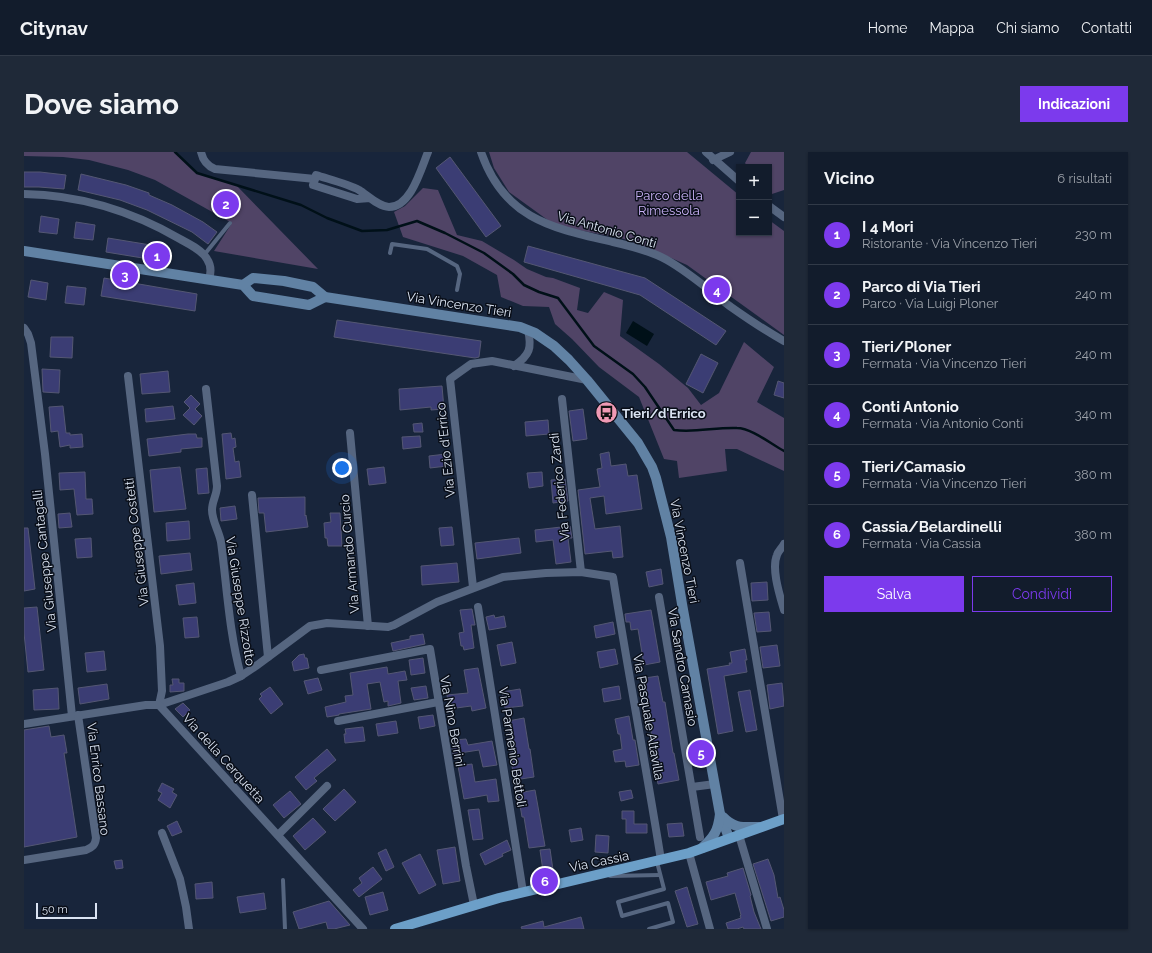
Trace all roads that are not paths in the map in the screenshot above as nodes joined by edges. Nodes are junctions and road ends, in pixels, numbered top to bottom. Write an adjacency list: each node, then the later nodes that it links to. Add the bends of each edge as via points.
1 (201, 152): 2 (street, via 202,159 209,167 215,169 315,179 316,175 359,190 388,207 400,204 412,191)
2 (428, 152)
3 (481, 152): 25 (street, Via Antonio Conti, via 501,190 533,218 552,226 638,248 667,260)
4 (706, 152): 6 (street)
5 (730, 152): 6 (street)
6 (714, 160): 7 (street)
7 (736, 178)
8 (24, 194): 14 (street, via 52,195 126,212 163,229)
9 (772, 208): 10 (street)
10 (784, 217)
11 (230, 223): 14 (lane)
12 (24, 252): 16 (street)
13 (390, 253): 19 (lane, via 392,244 427,249 457,266 460,274)
14 (204, 255): 16 (street, via 209,263)
15 (258, 278): 17 (street, via 253,278); 18 (street); 20 (street)
16 (210, 280): 17 (street)
17 (243, 285): 20 (street)
18 (311, 286): 21 (street); 22 (street)
19 (457, 290)
20 (255, 296): 22 (street)
21 (324, 297): 22 (street); 24 (street, Via Vincenzo Tieri, via 506,324)
22 (309, 305)
23 (26, 330): 46 (street, Via Giuseppe Cantagalli, via 31,343)
24 (528, 330): 26 (street, via 529,352); 28 (street, Via Vincenzo Tieri, via 561,352)
25 (784, 341)
26 (514, 366): 28 (street, Via Ezio d'Errico); 36 (street, Via Ezio d'Errico, via 492,361 471,364 450,379)
27 (128, 376): 45 (street, Via Giuseppe Costetti, via 160,646 162,692)
28 (587, 380): 49 (street, Via Vincenzo Tieri, via 638,444 656,478 672,537)
29 (206, 389): 43 (street, Via Giuseppe Rizzotto, via 217,486 212,515 221,540 233,644)
30 (562, 399): 35 (street, Via Federico Zardi)
31 (350, 433): 40 (street, Via Armando Curcio)
32 (252, 495): 41 (street)
33 (784, 544): 39 (street, via 777,555 776,569)
34 (740, 563): 53 (street)
35 (581, 572): 36 (street, via 502,577); 62 (street, Via Pasquale Altavilla, via 613,577 646,762)
36 (473, 587): 40 (street, via 394,625)
37 (659, 597): 51 (street, Via Sandro Camasio)
38 (478, 607): 66 (street, Via Parmenio Bettoli)
39 (784, 610)
40 (368, 626): 41 (street, via 327,622 315,624)
41 (268, 657): 43 (street)
42 (321, 670): 44 (street, Via Nino Berrini, via 430,649)
43 (241, 676): 45 (street)
44 (438, 702): 47 (street); 67 (street, Via Nino Berrini)
45 (159, 705): 46 (street); 56 (street, Via della Cerquetta)
46 (75, 716): 48 (street); 61 (street, Via Enrico Bassano, via 95,843 86,850)
47 (338, 721)
48 (24, 724)
49 (715, 784): 51 (street); 52 (street, Via Vincenzo Tieri)
50 (327, 786): 56 (street)
51 (692, 788): 57 (street, Via Sandro Camasio)
52 (720, 819): 54 (street, via 735,826); 58 (street, Via Vincenzo Tieri); 59 (street, via 712,840)
53 (783, 819): 54 (main road, Via Cassia)
54 (761, 827): 58 (main road, Via Cassia)
55 (162, 833): 69 (street, via 180,879)
56 (278, 835): 71 (street, Via della Cerquetta)
57 (700, 837)
58 (731, 837): 59 (main road, Via Cassia); 75 (street)
59 (701, 848): 60 (main road, Via Cassia)
60 (688, 853): 62 (main road, Via Cassia); 74 (street)
61 (24, 860)
62 (659, 861): 63 (lane); 64 (main road, Via Cassia)
63 (660, 875): 64 (lane); 73 (lane, via 664,889 618,902 622,916 668,903 673,922)
64 (592, 876): 66 (main road, Via Cassia)
65 (283, 880): 70 (lane)
66 (524, 892): 67 (main road, Via Cassia)
67 (474, 905): 68 (main road, Via Cassia)
68 (418, 925): 72 (main road, Via Cassia)
69 (190, 929)
70 (285, 929)
71 (362, 929)
72 (395, 929)
73 (650, 929)
74 (710, 929)
75 (767, 929)

